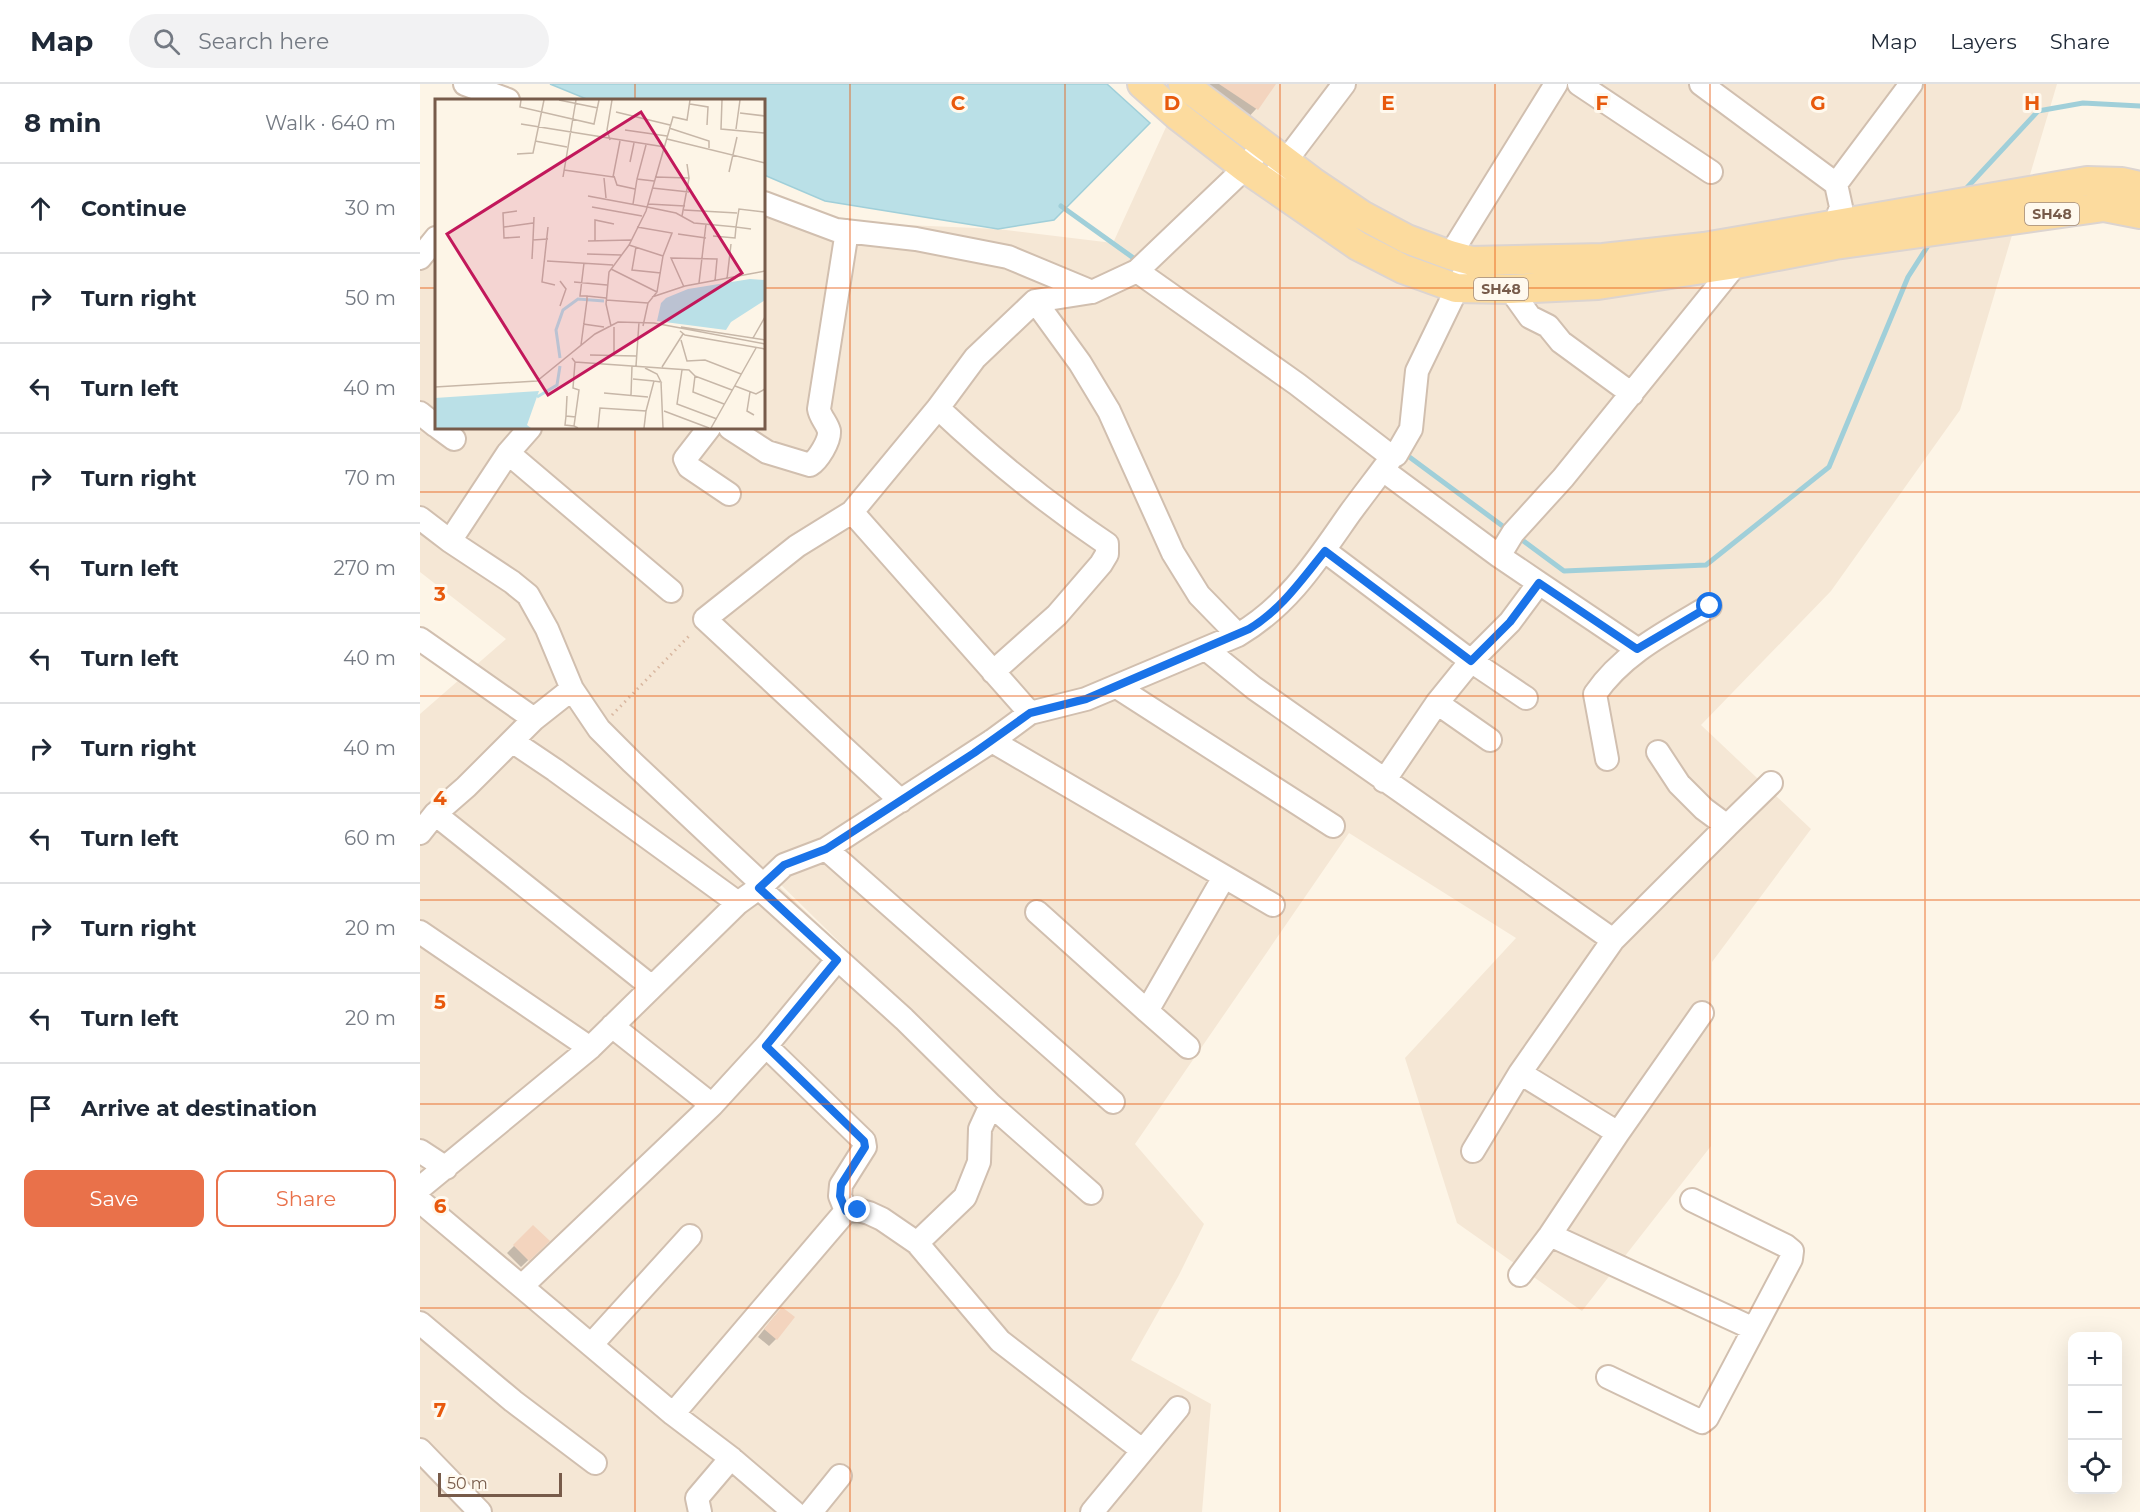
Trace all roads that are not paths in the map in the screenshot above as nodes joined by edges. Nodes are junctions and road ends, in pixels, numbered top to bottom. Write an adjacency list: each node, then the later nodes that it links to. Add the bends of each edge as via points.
1 (465, 84): 9 (street)
2 (1142, 84): 12 (main road, SH48)
3 (1183, 84): 10 (main road, SH48)
4 (1344, 84): 11 (street)
5 (1557, 84): 24 (street)
6 (1579, 84): 13 (street)
7 (1701, 84): 15 (street)
8 (1911, 84): 15 (street)
9 (505, 99)
10 (1263, 143): 11 (main road, SH48); 12 (street)
11 (1286, 161): 14 (street); 24 (main road, SH48, via 1362,215 1407,239)
12 (1245, 168): 14 (main road, SH48); 26 (street)
13 (1711, 172)
14 (1269, 183): 27 (main road, SH48, via 1358,246 1403,269)
15 (1836, 184): 20 (street, via 1841,207)
16 (2140, 186): 19 (main road, SH48, via 2087,182 1977,201)
17 (765, 203): 21 (street)
18 (2140, 214): 19 (main road, SH48, via 2103,207 1964,226)
19 (1922, 220): 20 (main road, SH48); 25 (main road, SH48, via 1835,245)
20 (1835, 224): 24 (main road, SH48, via 1704,247 1604,258)
21 (847, 231): 29 (street, via 916,239 1008,257); 37 (street, via 819,409 829,436 816,461 810,465 776,456)
22 (435, 239): 23 (street)
23 (420, 258)
24 (1461, 258): 27 (street)
25 (1736, 264): 28 (main road, SH48, via 1598,285); 31 (street)
26 (1137, 271): 29 (street); 39 (street, via 1297,384)
27 (1456, 288): 28 (main road, SH48); 39 (street, via 1417,371 1411,429)
28 (1510, 290): 31 (street, via 1530,317 1548,326 1561,342)
29 (1092, 292): 30 (street)
30 (1035, 301): 32 (street, via 975,358); 49 (street, via 1109,411 1173,553 1199,595)
31 (1632, 394): 45 (street, via 1513,533)
32 (938, 408): 41 (street); 54 (street, via 987,454 1107,544 1101,564 1057,615)
33 (420, 413): 34 (street)
34 (435, 425)
35 (529, 429): 38 (street)
36 (708, 429): 40 (street, via 685,459 689,467)
37 (732, 429)
38 (508, 453): 43 (street); 47 (street)
39 (1387, 463): 44 (street); 45 (street)
40 (729, 494)
41 (852, 512): 54 (street); 68 (street, via 797,546 705,619)
42 (420, 518): 43 (street)
43 (450, 541): 56 (street, via 528,596 548,629)
44 (1325, 551): 49 (street, via 1285,599 1260,622); 53 (street)
45 (1499, 556): 46 (street)
46 (1539, 583): 52 (street); 53 (street, via 1510,622)
47 (671, 591)
48 (1710, 606): 52 (street)
49 (1238, 635): 51 (street)
50 (420, 639): 60 (street)
51 (1206, 649): 55 (street); 66 (street)
52 (1637, 649): 65 (street, via 1595,694)
53 (1471, 661): 57 (street); 58 (street)
54 (993, 672): 59 (street)
55 (1117, 687): 59 (street); 70 (street)
56 (572, 689): 60 (street); 75 (street, via 599,729)
57 (1526, 698)
58 (1437, 704): 61 (street); 66 (street)
59 (1030, 713): 63 (street)
60 (534, 719): 62 (street)
61 (1490, 740)
62 (512, 741): 69 (street); 76 (street)
63 (992, 741): 68 (street); 74 (street)
64 (1658, 752): 71 (street, via 1679,784)
65 (1607, 759)
66 (1384, 781): 80 (street)
67 (1771, 783): 71 (street)
68 (902, 801): 73 (street)
69 (435, 814): 72 (street); 82 (street)
70 (1334, 826)
71 (1727, 826): 80 (street)
72 (420, 833)
73 (826, 849): 75 (street, via 784,865); 90 (street)
74 (1224, 877): 77 (street); 83 (street)
75 (761, 886): 76 (street); 81 (street)
76 (738, 903): 82 (street)
77 (1273, 905)
78 (1037, 912): 83 (street)
79 (420, 932): 88 (street)
80 (1613, 940): 89 (street)
81 (837, 960): 86 (street); 92 (street)
82 (652, 987): 85 (street)
83 (1147, 1011): 87 (street)
84 (1702, 1013): 93 (street)
85 (612, 1026): 88 (street); 91 (street)
86 (766, 1046): 91 (street); 101 (street, via 864,1141 865,1147 841,1185 840,1196)
87 (1188, 1047)
88 (590, 1048): 96 (street)
89 (1520, 1073): 93 (street); 94 (street)
90 (1113, 1102)
91 (712, 1105): 106 (street)
92 (991, 1105): 98 (street); 104 (street, via 980,1130 979,1162 965,1197)
93 (1618, 1133): 102 (street)
94 (1473, 1151)
95 (420, 1152): 96 (street)
96 (446, 1168): 97 (street)
97 (420, 1188)
98 (1091, 1193)
99 (1692, 1200): 108 (street, via 1792,1251)
100 (420, 1202): 106 (street)
101 (846, 1211): 104 (street, via 869,1213); 112 (street)
102 (1550, 1235): 105 (street); 108 (street)
103 (690, 1236): 109 (street)
104 (917, 1243): 114 (street, via 1000,1341)
105 (1520, 1275)
106 (522, 1286): 109 (street)
107 (420, 1323): 116 (street)
108 (1754, 1329): 110 (street, via 1702,1422)
109 (591, 1345): 112 (street)
110 (1608, 1377)
111 (1178, 1408): 114 (street)
112 (673, 1414): 115 (street)
113 (420, 1450): 119 (street)
114 (1142, 1450): 118 (street)
115 (731, 1458): 120 (street, via 697,1498); 121 (street)
116 (595, 1463)
117 (840, 1476): 122 (street)
118 (1095, 1511)
119 (480, 1512)
120 (700, 1512)
121 (794, 1512)
122 (811, 1512)

